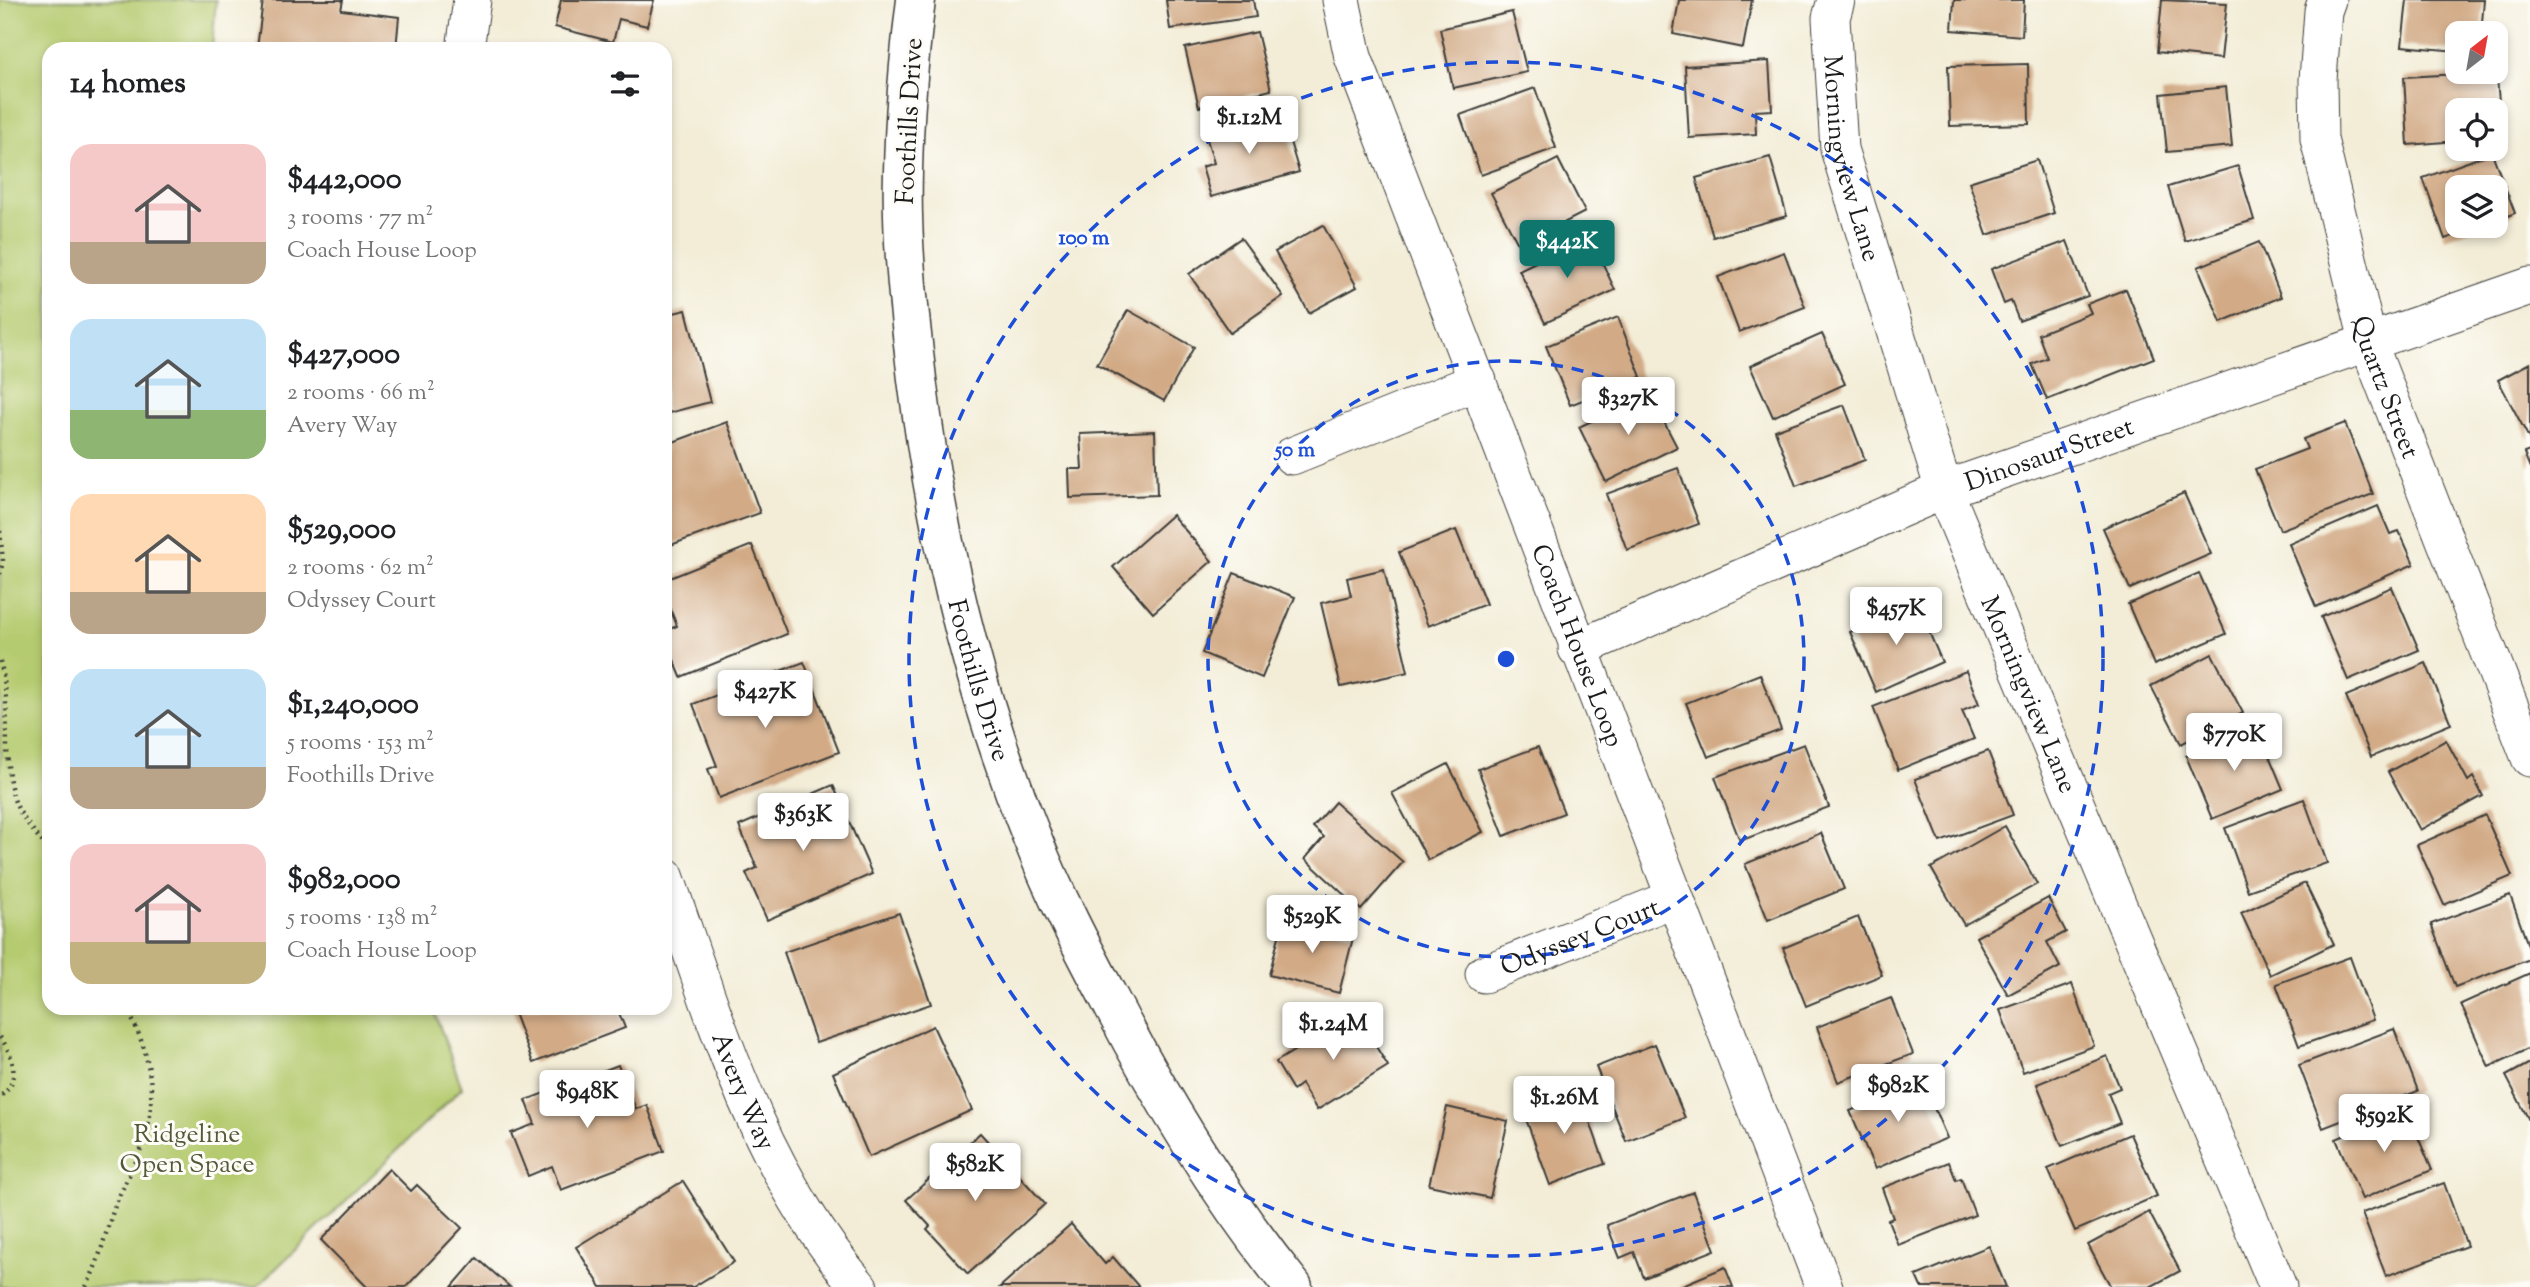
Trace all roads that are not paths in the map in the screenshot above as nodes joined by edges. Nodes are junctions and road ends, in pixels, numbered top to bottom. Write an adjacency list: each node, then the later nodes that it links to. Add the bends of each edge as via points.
1 (472, 0): 6 (street)
2 (916, 0): 18 (street, Foothills Drive, via 903,173 906,284 933,494 957,613 1033,841 1079,942 1189,1142)
3 (1341, 0): 9 (street, Coach House Loop, via 1353,57)
4 (1836, 0): 11 (street, Morningview Lane, via 1831,18 1839,149)
5 (2327, 0): 8 (street, Quartz Street, via 2318,80 2319,139)
6 (465, 42)
7 (2530, 286): 8 (street, Dinosaur Street)
8 (2369, 345): 11 (street, Dinosaur Street); 13 (street, Quartz Street)
9 (1478, 381): 10 (street); 12 (street, Coach House Loop)
10 (1292, 456)
11 (1944, 490): 12 (street, Dinosaur Street); 20 (street, Morningview Lane)
12 (1577, 649): 15 (street, Coach House Loop)
13 (2530, 758)
14 (672, 896): 17 (street, Avery Way, via 759,1132 808,1217)
15 (1675, 898): 16 (street, Odyssey Court); 19 (street, Coach House Loop)
16 (1484, 974)
17 (859, 1287)
18 (1293, 1287)
19 (1824, 1287)
20 (2278, 1287)

